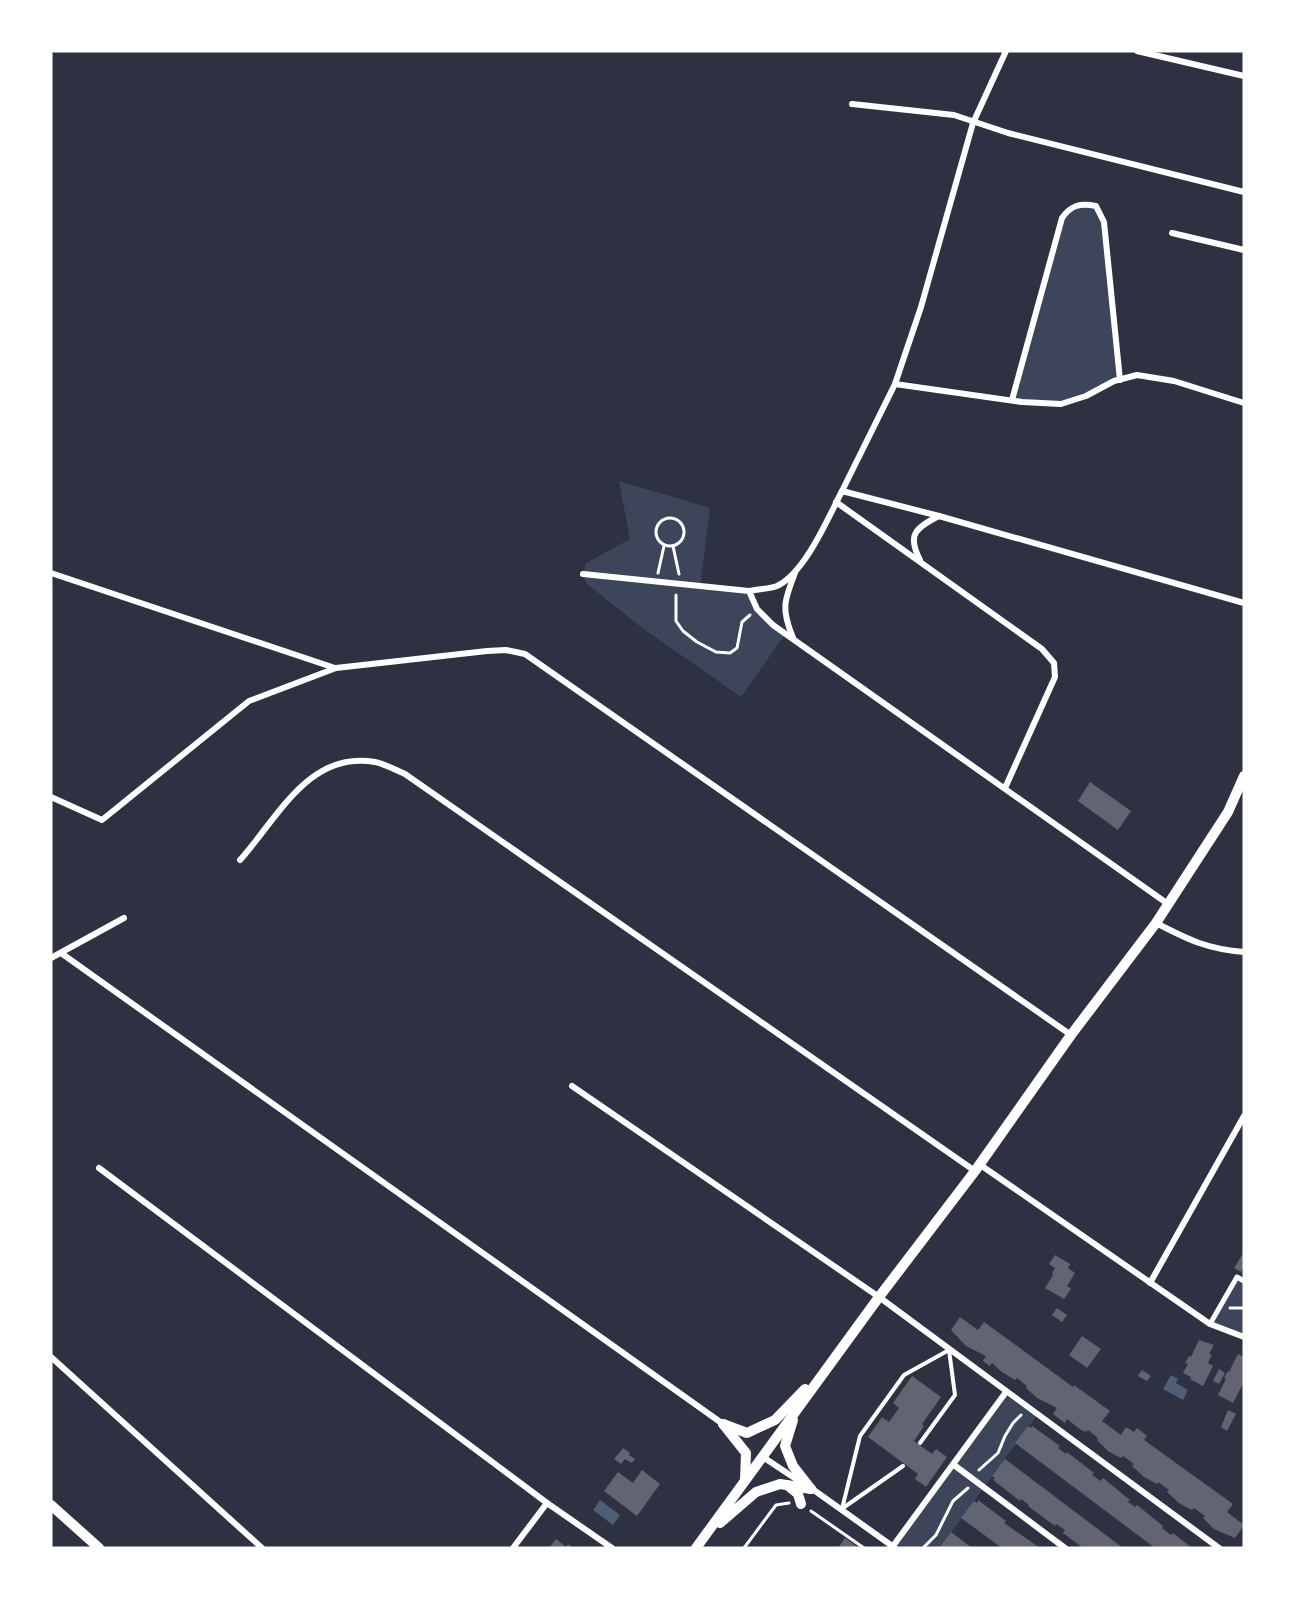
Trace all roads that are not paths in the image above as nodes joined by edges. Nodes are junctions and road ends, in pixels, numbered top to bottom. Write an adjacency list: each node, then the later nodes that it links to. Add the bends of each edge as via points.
1 (1006, 51): 5 (street)
2 (1137, 51): 3 (street)
3 (1244, 76)
4 (852, 104): 5 (street, via 954,115)
5 (973, 123): 6 (street); 10 (street)
6 (1244, 192)
7 (1173, 233): 8 (street)
8 (1244, 250)
9 (1120, 380): 11 (street, via 1061,404); 11 (street, via 1104,222 1096,206 1082,203 1069,208 1062,218); 12 (street, via 1137,375 1174,381)
10 (895, 384): 11 (street); 13 (street)
11 (1012, 400)
12 (1244, 403)
13 (842, 491): 14 (street); 15 (street)
14 (836, 502): 16 (street); 18 (street)
15 (939, 516): 16 (street, via 915,533 913,547); 21 (street)
16 (922, 563): 25 (street, via 1042,649 1054,663 1055,676)
17 (51, 573): 23 (street)
18 (795, 573): 20 (street, via 776,586); 22 (street, via 784,617)
19 (583, 574): 20 (street)
20 (749, 591): 22 (street, via 757,609)
21 (1244, 603)
22 (793, 638): 25 (street)
23 (336, 669): 26 (street, via 249,701 102,820); 34 (street, via 487,651 525,654)
24 (1244, 776): 28 (main road, via 1228,812)
25 (1005, 788): 28 (street)
26 (51, 797)
27 (240, 860): 38 (street, via 292,795 316,773 346,760 376,762 405,774)
28 (1168, 904): 30 (main road)
29 (124, 918): 32 (street)
30 (1156, 923): 31 (street, via 1192,942); 34 (main road)
31 (1244, 952)
32 (61, 953): 33 (street); 49 (street)
33 (51, 958)
34 (1071, 1035): 38 (main road)
35 (572, 1086): 41 (street)
36 (1244, 1116): 40 (street)
37 (99, 1168): 57 (street)
38 (977, 1168): 40 (street); 41 (main road)
39 (1244, 1281): 42 (street, via 1237,1277)
40 (1150, 1282): 42 (street)
41 (879, 1297): 44 (street); 46 (main road)
42 (1210, 1324): 43 (street)
43 (1244, 1337)
44 (949, 1350): 47 (street); 50 (lane, via 955,1395); 60 (lane, via 904,1375 860,1436)
45 (51, 1356): 63 (street)
46 (831, 1363): 48 (main road); 49 (main road, via 775,1420 747,1433)
47 (1006, 1392): 52 (street); 68 (street)
48 (797, 1410): 51 (main road); 56 (main road, via 785,1446 793,1466)
49 (723, 1424): 54 (main road, via 746,1453)
50 (920, 1443)
51 (763, 1456): 54 (main road); 56 (street)
52 (954, 1465): 61 (street); 67 (street)
53 (903, 1466): 60 (lane)
54 (745, 1480): 66 (main road)
55 (787, 1485): 56 (main road); 58 (main road, via 798,1494); 66 (main road, via 756,1492)
56 (811, 1489): 60 (street)
57 (547, 1503): 64 (street); 65 (street)
58 (801, 1504)
59 (51, 1505): 62 (main road)
60 (842, 1509): 61 (street)
61 (894, 1547)
62 (99, 1548)
63 (262, 1548)
64 (513, 1548)
65 (612, 1548)
66 (697, 1548)
67 (1065, 1548)
68 (1219, 1548)

